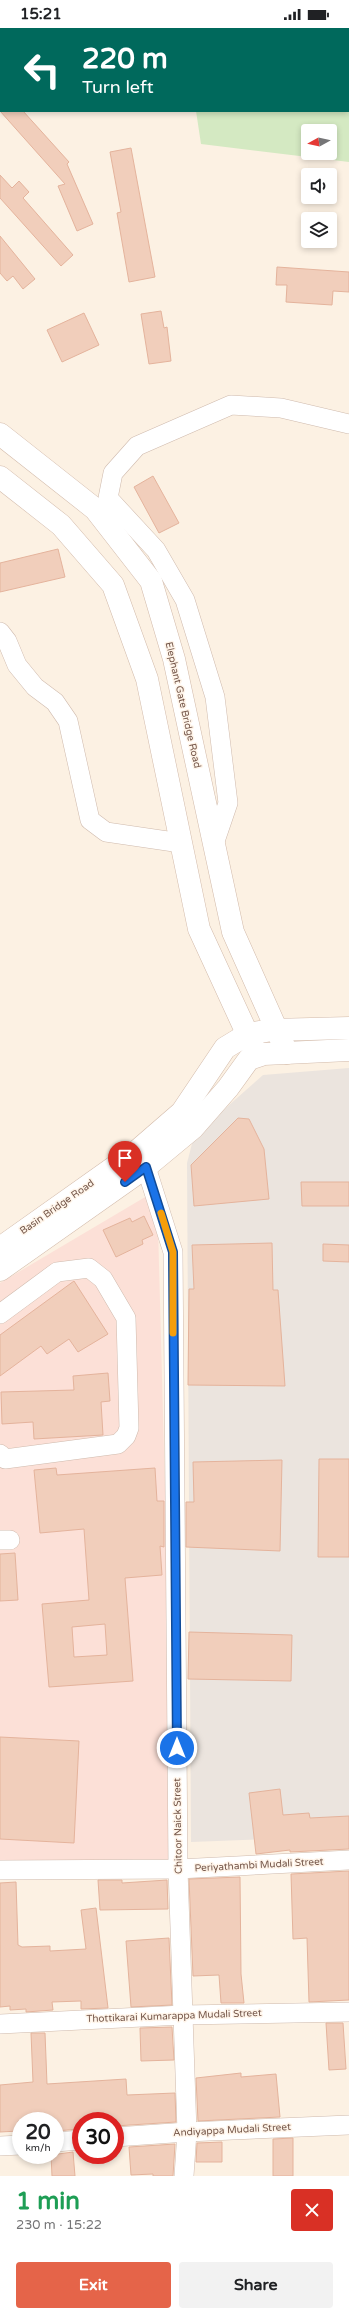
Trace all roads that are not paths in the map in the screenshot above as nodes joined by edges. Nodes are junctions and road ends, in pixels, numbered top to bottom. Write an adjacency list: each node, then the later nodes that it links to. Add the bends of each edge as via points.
1 (349, 424): 6 (street, via 281,408 231,405 137,446 113,473 108,498 156,550 185,600 215,697 228,803)
2 (0, 434): 6 (main road, Elephant Gate Bridge Road, via 95,509 151,581 174,659)
3 (0, 477): 5 (main road, via 61,525 113,585 147,678)
4 (0, 632): 5 (street, via 7,641 17,665 35,687 55,702 68,721 90,820 106,832)
5 (181, 843): 9 (main road, via 199,929)
6 (214, 844): 8 (main road, Elephant Gate Bridge Road, via 233,932 258,986)
7 (349, 1028): 8 (main road)
8 (284, 1030): 9 (main road); 11 (main road, Elephant Gate Bridge Road)
9 (248, 1034): 12 (main road); 14 (main road, Basin Bridge Road, via 225,1048 182,1112 137,1150)
10 (349, 1050): 11 (main road)
11 (287, 1053): 12 (main road)
12 (257, 1055): 13 (main road, via 249,1059 193,1128)
13 (146, 1167): 15 (main road); 19 (street, Chitoor Naick Street, via 173,1252)
14 (0, 1248)
15 (0, 1270)
16 (0, 1314): 17 (street, via 57,1272 89,1268 103,1279 126,1318 129,1428 126,1436 118,1444 5,1460)
17 (0, 1454)
18 (349, 1860): 19 (street, Periyathambi Mudali Street)
19 (178, 1869): 20 (street, Periyathambi Mudali Street); 22 (street, Chitoor Naick Street)
20 (0, 1870)
21 (349, 2012): 22 (street, Thottikarai Kumarappa Mudali Street)
22 (183, 2015): 23 (street, Thottikarai Kumarappa Mudali Street); 25 (street, Chitoor Naick Street)
23 (0, 2024)
24 (349, 2125): 25 (street, Andiyappa Mudali Street)
25 (187, 2132): 26 (street, Andiyappa Mudali Street); 29 (street, Chitoor Naick Street)
26 (124, 2137)
27 (12, 2145): 28 (street)
28 (0, 2146)
29 (184, 2176)

